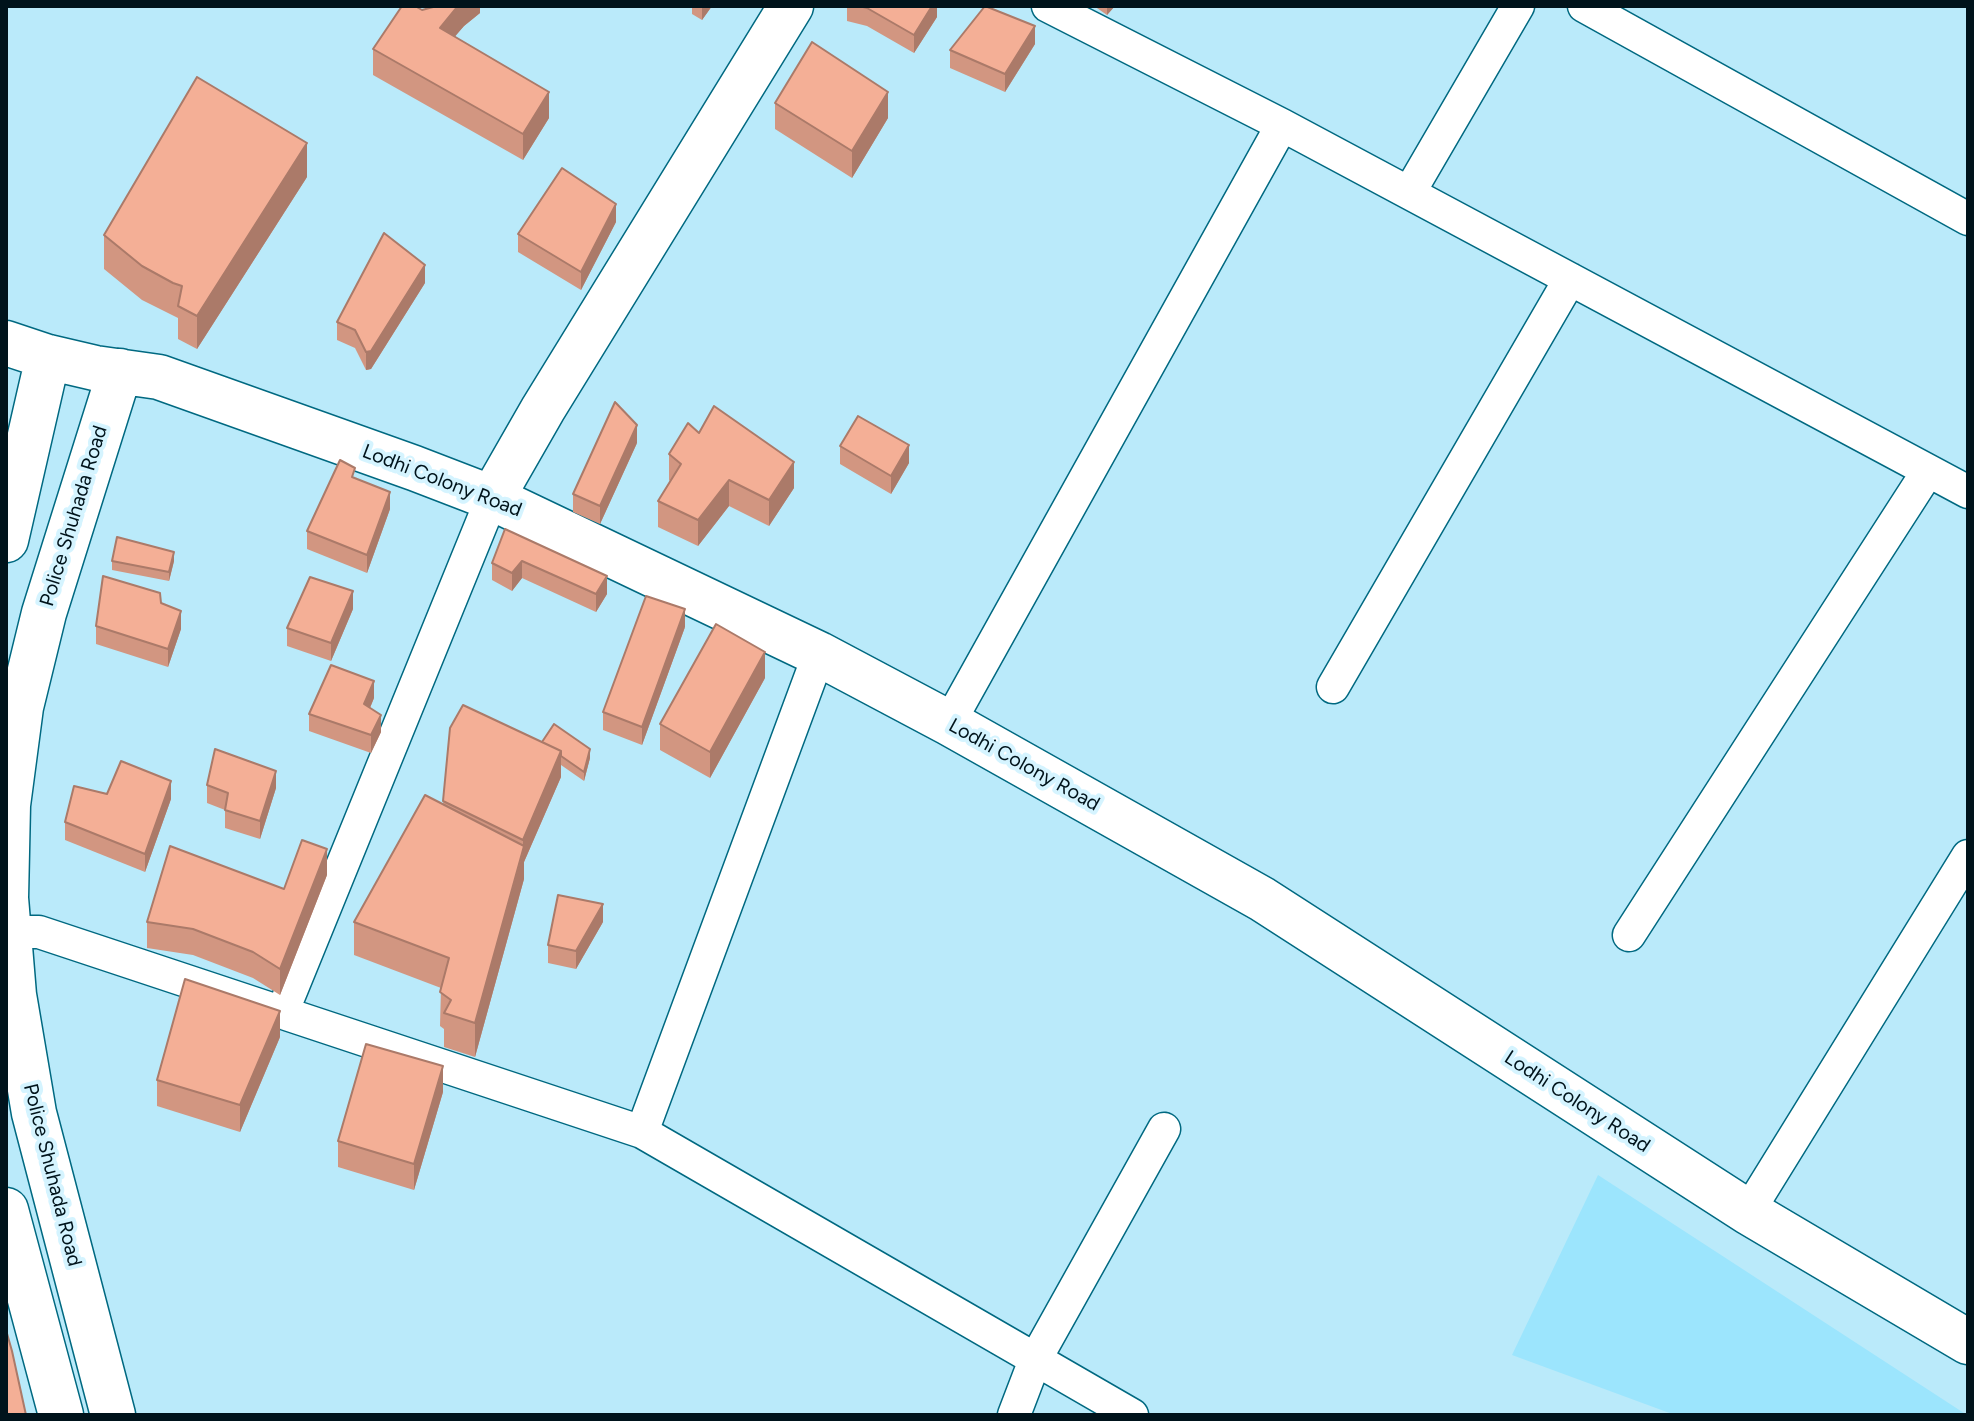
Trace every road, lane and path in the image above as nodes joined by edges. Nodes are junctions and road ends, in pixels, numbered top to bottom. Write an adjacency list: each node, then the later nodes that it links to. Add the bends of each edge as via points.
1 (791, 6): 15 (main road)
2 (1048, 6): 5 (street)
3 (1518, 6): 6 (street)
4 (1584, 6): 7 (street)
5 (1282, 125): 6 (street); 19 (street)
6 (1409, 193): 8 (street)
7 (1968, 219)
8 (1570, 279): 13 (street); 18 (street)
9 (6, 343): 10 (main road, Lodhi Colony Road)
10 (48, 357): 11 (main road, Lodhi Colony Road); 12 (main road)
11 (120, 371): 15 (main road, Lodhi Colony Road, via 159,377); 21 (main road, Police Shuhada Road, via 44,613 21,707 8,805)
12 (17, 443): 16 (main road)
13 (1928, 471): 14 (street); 22 (street)
14 (1965, 485)
15 (492, 498): 17 (main road, Lodhi Colony Road); 23 (street)
16 (6, 540)
17 (819, 654): 19 (main road, Lodhi Colony Road); 25 (street)
18 (1333, 687)
19 (949, 723): 27 (main road, Lodhi Colony Road, via 1262,899)
20 (1968, 856): 27 (street)
21 (9, 932): 23 (street, via 39,932); 31 (main road, Police Shuhada Road, via 34,1113)
22 (1629, 935)
23 (282, 1013): 25 (street)
24 (1164, 1129): 29 (street)
25 (642, 1132): 29 (street)
26 (6, 1210): 30 (main road)
27 (1748, 1212): 28 (main road, Lodhi Colony Road)
28 (1968, 1342)
29 (1035, 1360): 32 (street); 33 (street)
30 (61, 1415)
31 (113, 1415)
32 (1014, 1415)
33 (1132, 1415)

